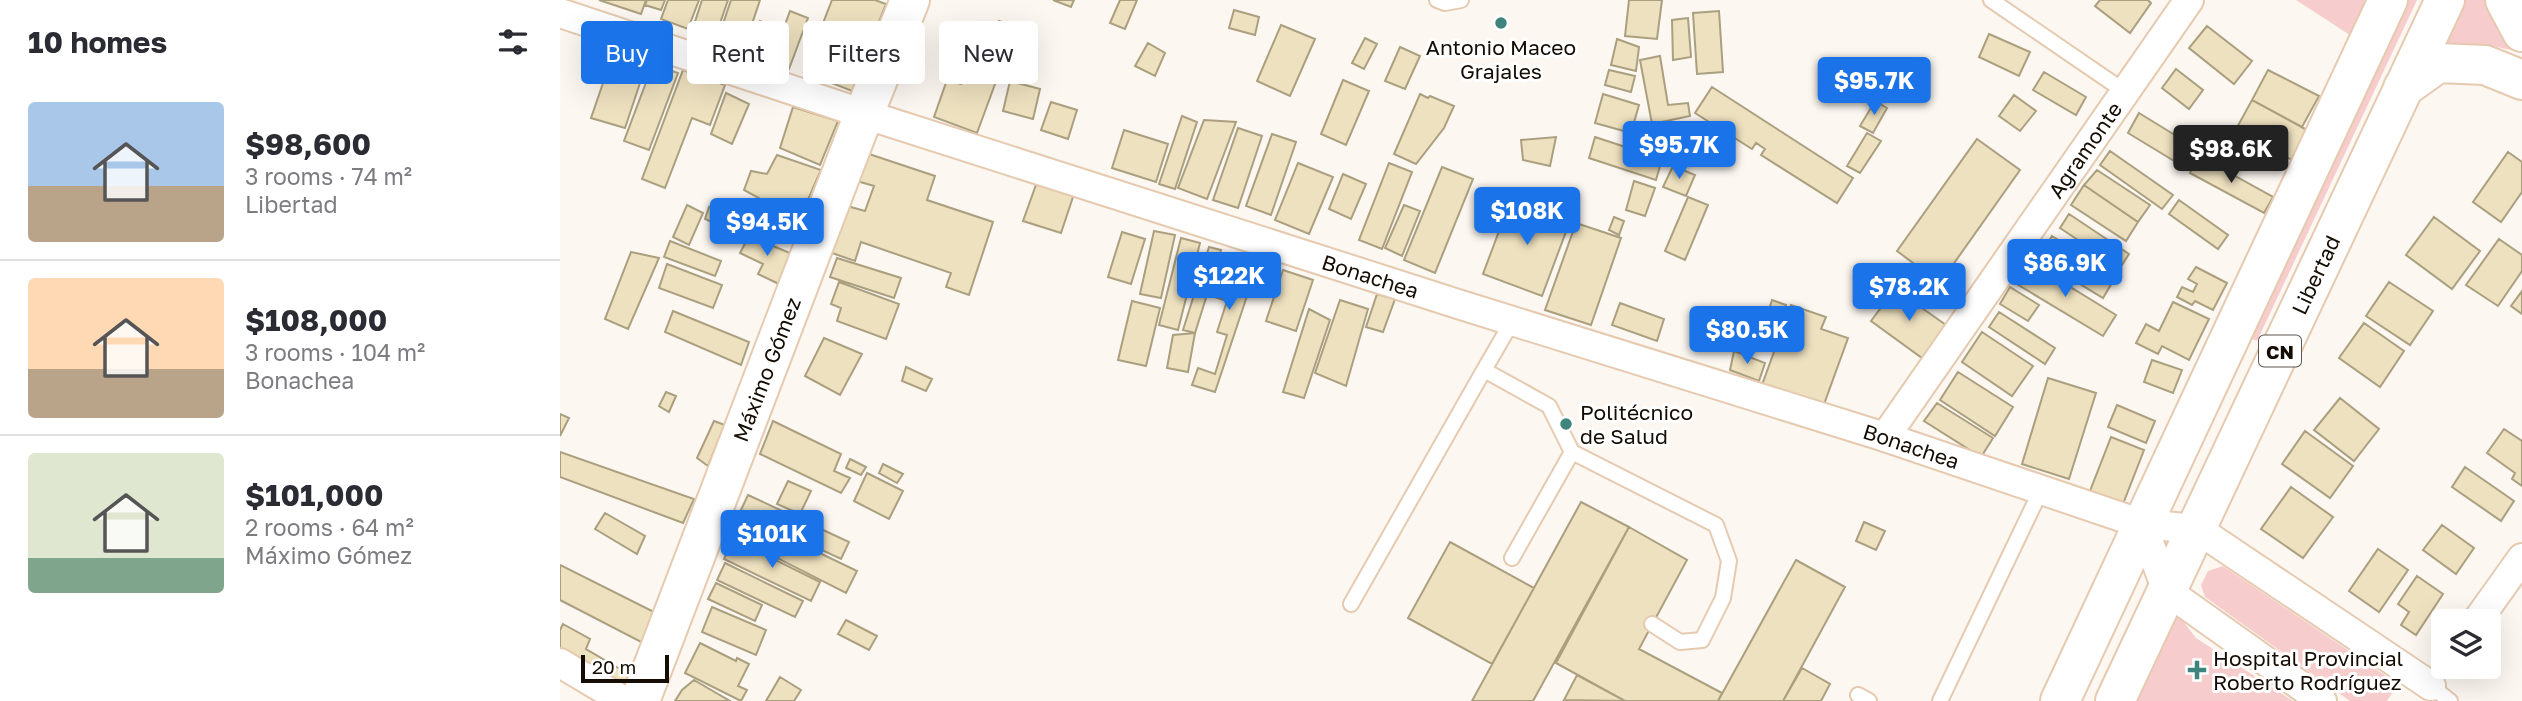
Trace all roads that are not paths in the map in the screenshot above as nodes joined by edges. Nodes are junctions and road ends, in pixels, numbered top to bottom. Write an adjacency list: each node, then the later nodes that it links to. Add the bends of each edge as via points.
1 (910, 0): 14 (main road, Máximo Gómez)
2 (1437, 0): 3 (lane)
3 (1461, 0)
4 (1992, 0): 13 (lane)
5 (2189, 0): 13 (street, Agramonte)
6 (2388, 0): 20 (main road, CN)
7 (2445, 0): 12 (main road, Libertad / CN)
8 (2505, 0): 10 (main road)
9 (560, 13): 14 (street, Bonachea)
10 (2522, 32)
11 (2522, 80): 12 (main road, via 2485,65 2438,63)
12 (2403, 88): 21 (main road, Libertad / CN)
13 (2124, 91): 17 (street, Agramonte)
14 (864, 114): 15 (street, Bonachea); 31 (main road, Máximo Gómez)
15 (1513, 320): 16 (lane); 17 (street, Bonachea)
16 (1484, 370): 18 (lane, via 1549,406); 25 (lane)
17 (1885, 437): 19 (street, Bonachea)
18 (1572, 452): 22 (lane); 27 (lane, via 1716,525 1729,561 1723,598 1702,640 1680,642)
19 (2041, 490): 20 (street, Bonachea); 32 (lane)
20 (2142, 524): 21 (street, Bonachea); 24 (street); 33 (main road, CN)
21 (2197, 529): 24 (main road, Libertad / CN); 29 (street, Bonachea)
22 (1511, 558)
23 (2522, 558): 26 (street)
24 (2167, 591): 34 (main road, Libertad / CN); 35 (street)
25 (1351, 604)
26 (2486, 609)
27 (1652, 624)
28 (560, 663): 30 (street)
29 (2436, 689)
30 (624, 701)
31 (640, 701)
32 (1940, 701)
33 (2060, 701)
34 (2115, 701)
35 (2322, 701)

